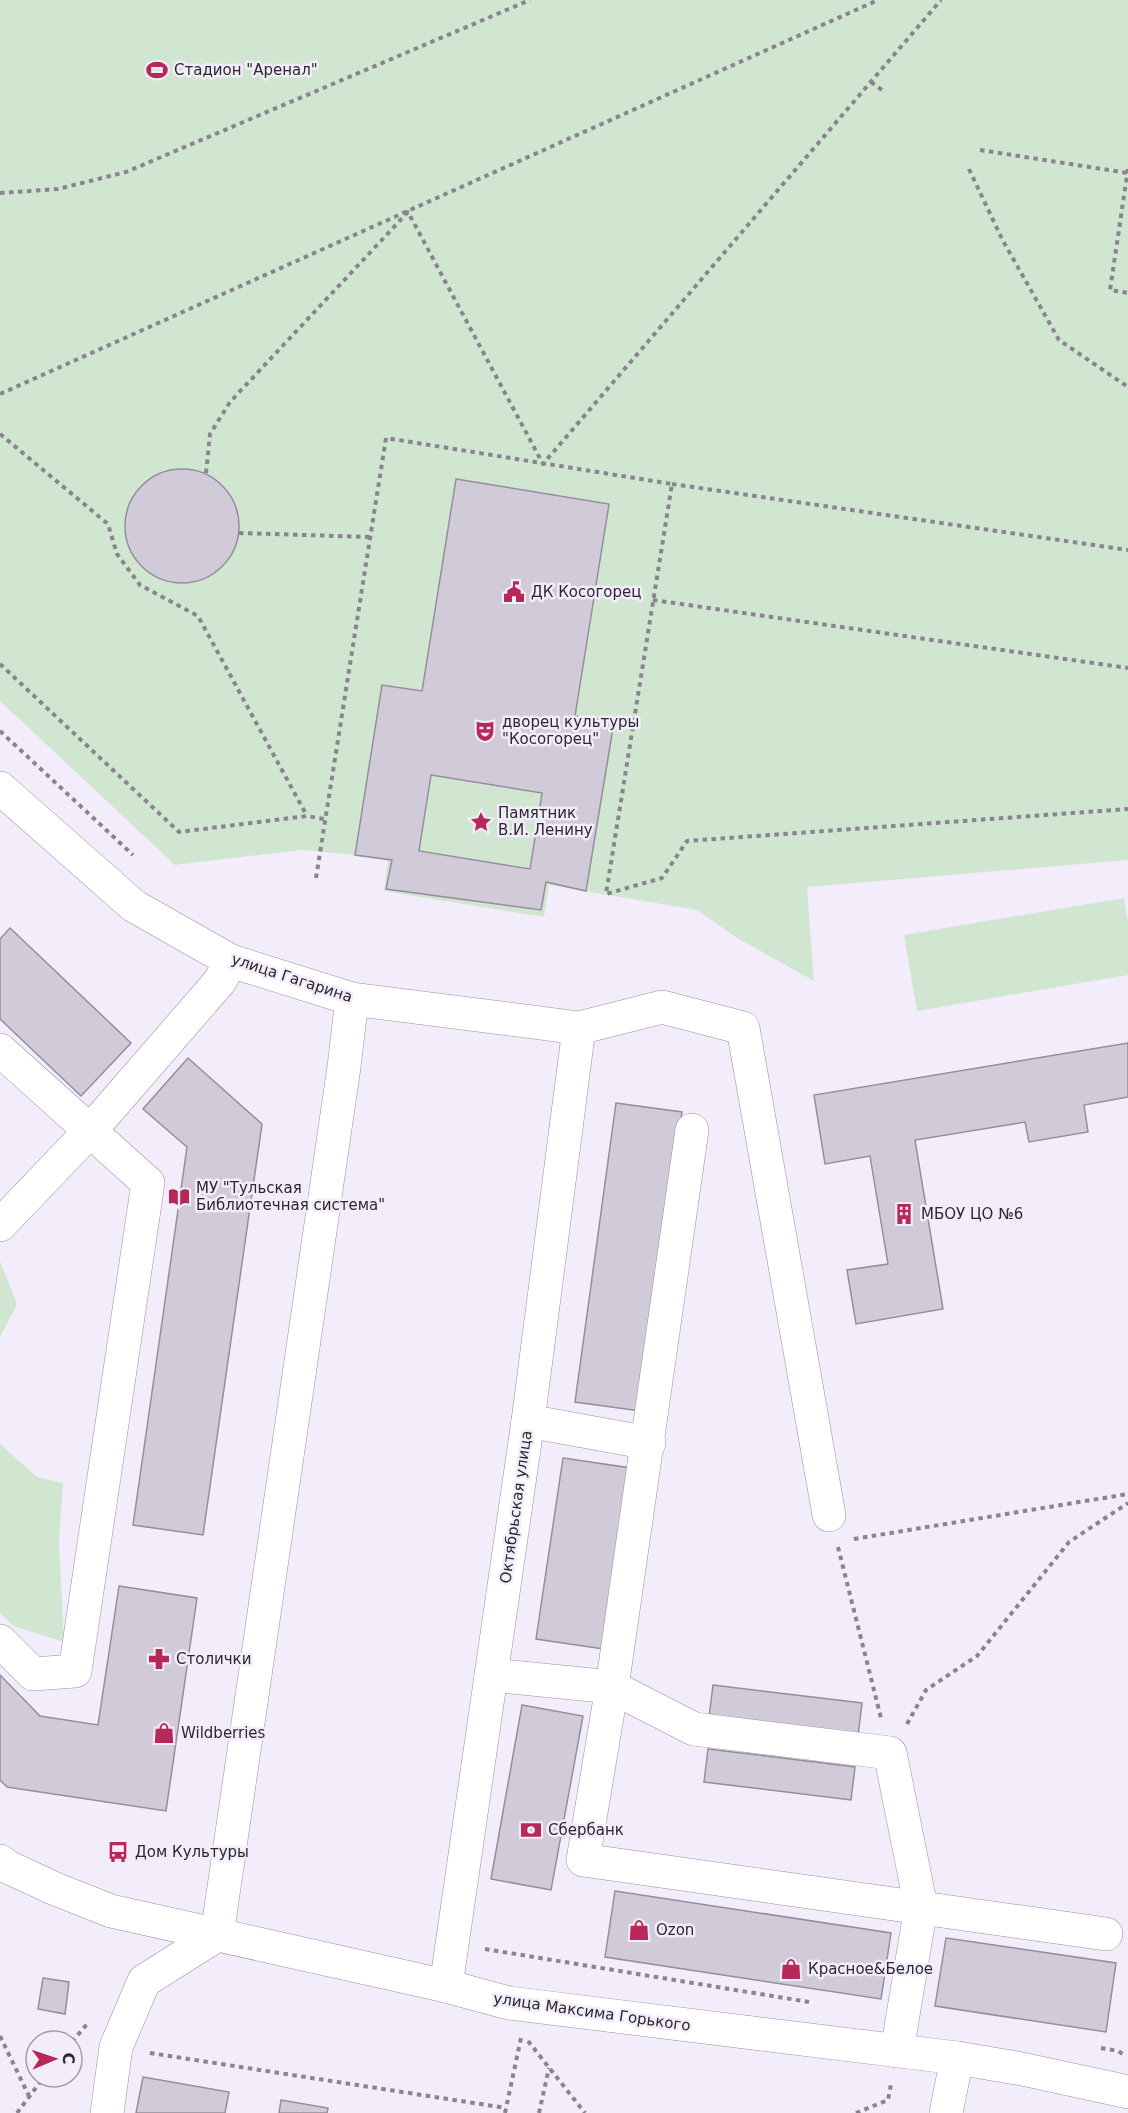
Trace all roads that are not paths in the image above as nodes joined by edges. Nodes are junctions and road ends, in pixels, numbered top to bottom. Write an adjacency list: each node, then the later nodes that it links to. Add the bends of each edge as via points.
1 (0, 788): 2 (street, улица Гагарина, via 134,906)
2 (231, 961): 3 (street, улица Гагарина); 7 (street, via 220,981)
3 (352, 999): 4 (street, улица Гагарина); 18 (street)
4 (579, 1028): 9 (street, Октябрьская улица); 11 (street, улица Гагарина, via 662,1007 742,1028)
5 (0, 1050): 7 (street)
6 (692, 1130): 10 (street)
7 (90, 1131): 8 (street); 12 (street, via 148,1183 75,1671 33,1674)
8 (0, 1225)
9 (528, 1421): 10 (street); 13 (street, Октябрьская улица)
10 (649, 1443): 14 (street)
11 (833, 1528)
12 (0, 1641)
13 (491, 1675): 14 (street); 19 (street, Октябрьская улица)
14 (612, 1687): 16 (street, via 694,1729 890,1753); 16 (street, via 583,1860)
15 (3, 1868): 18 (street, улица Максима Горького, via 111,1911)
16 (921, 1907): 17 (street); 20 (street)
17 (1106, 1934)
18 (217, 1935): 19 (street, улица Максима Горького); 23 (street, via 144,1981 116,2047)
19 (446, 1986): 20 (street, улица Максима Горького, via 509,2002)
20 (897, 2051): 21 (street, улица Максима Горького)
21 (957, 2058): 22 (street, улица Максима Горького); 24 (street)
22 (1128, 2092)
23 (107, 2113)
24 (946, 2113)

